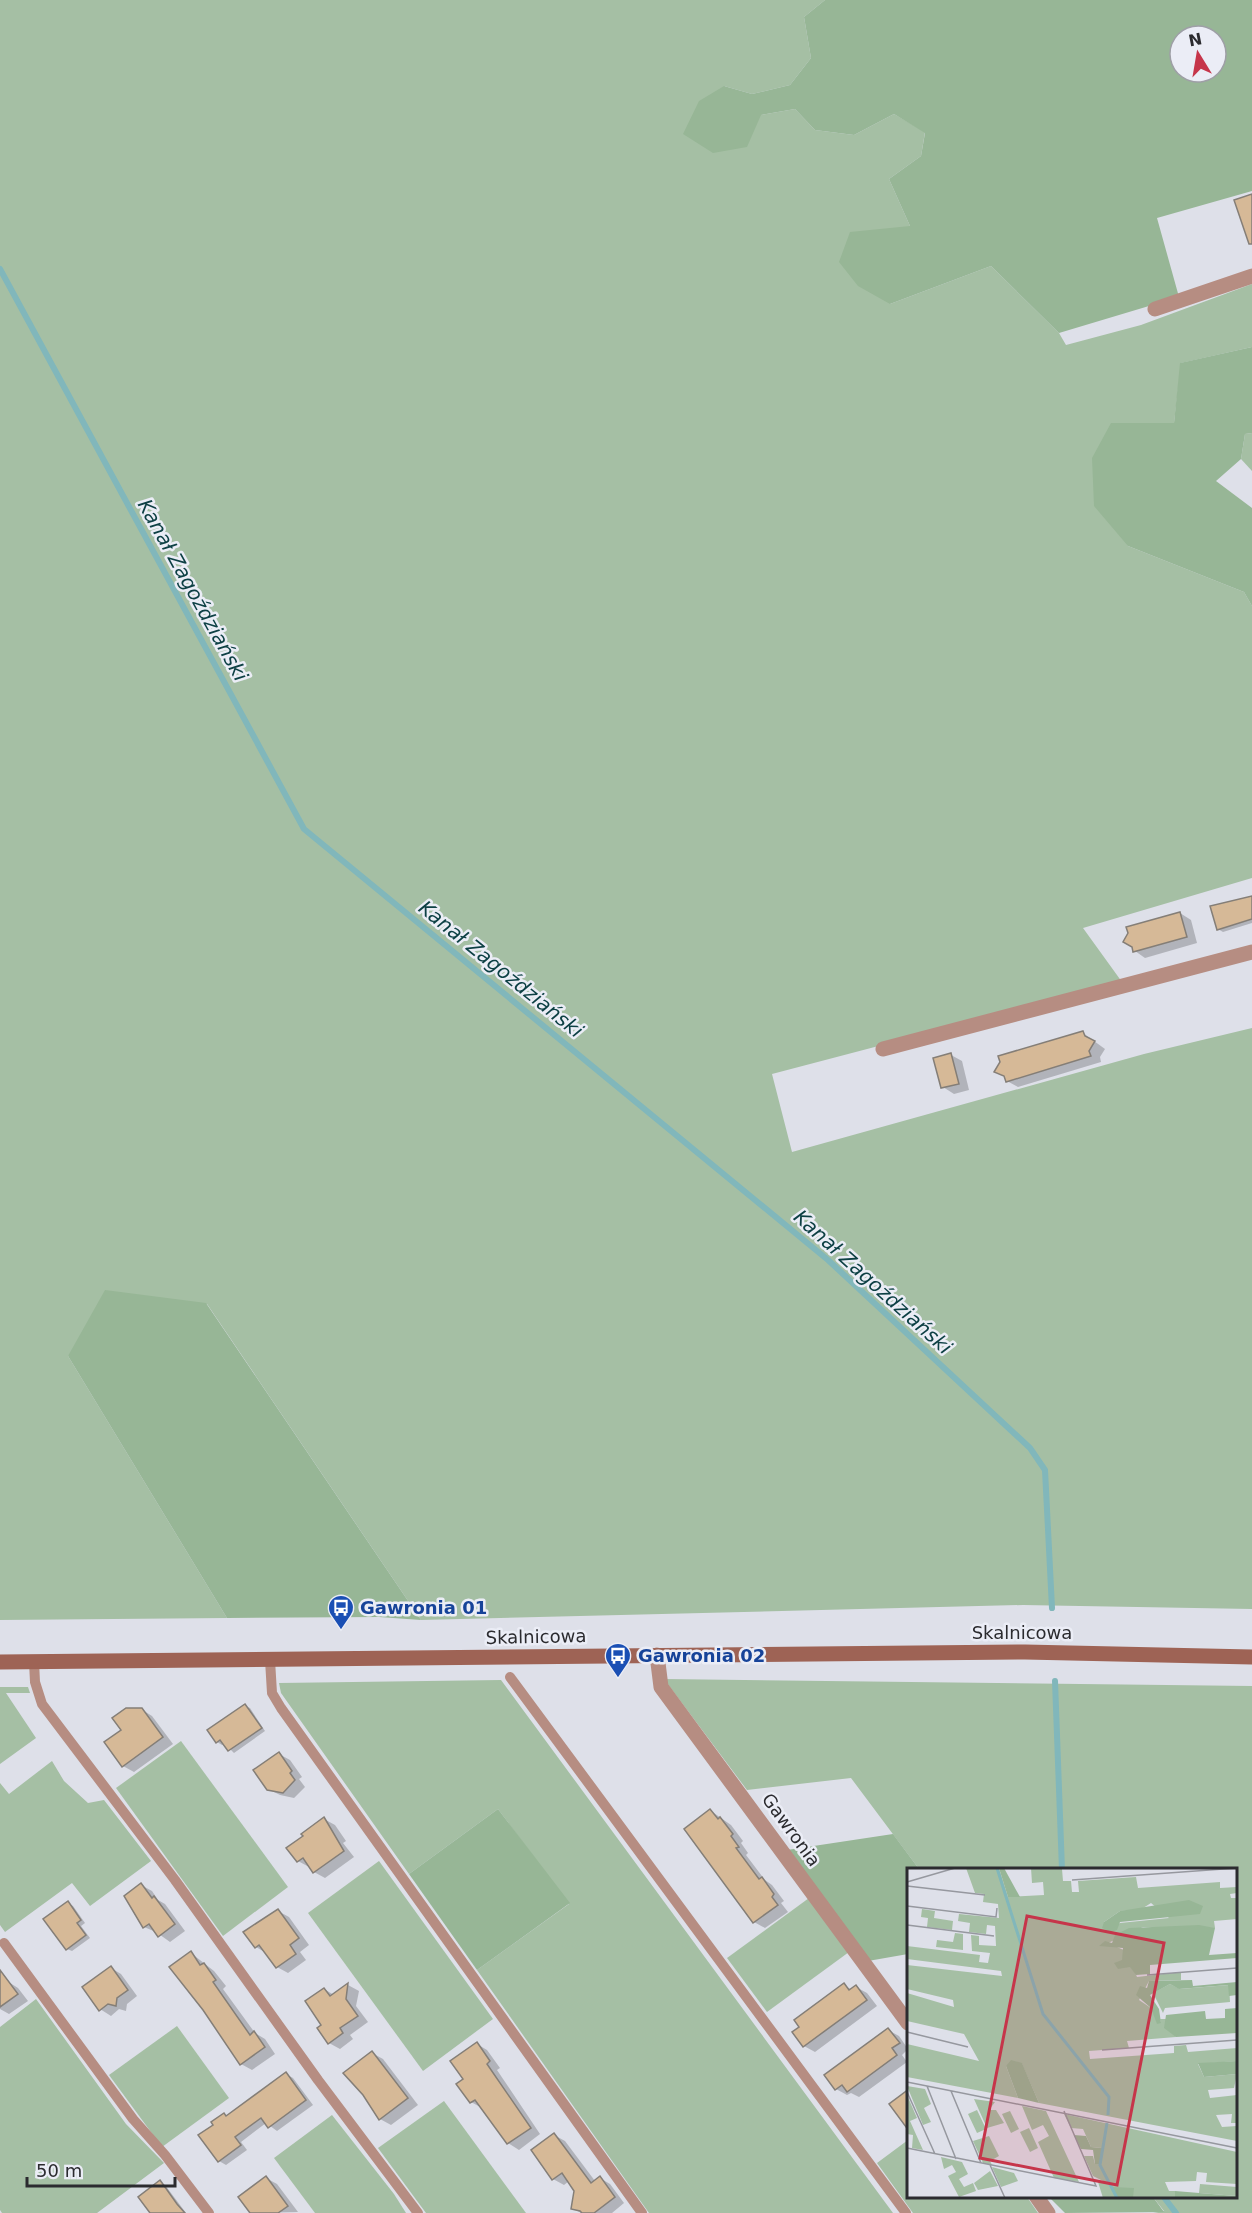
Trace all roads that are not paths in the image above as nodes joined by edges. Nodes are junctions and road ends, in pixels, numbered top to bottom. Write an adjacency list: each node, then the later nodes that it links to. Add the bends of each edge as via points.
1 (1252, 276): 2 (street)
2 (1155, 309)
3 (1252, 952): 4 (street)
4 (883, 1049)
5 (657, 1655): 6 (street, Skalnicowa, via 1025,1652); 7 (street, Skalnicowa); 12 (street, Gawronia, via 661,1687)
6 (1252, 1657)
7 (270, 1660): 9 (street, Skalnicowa); 16 (lane, via 272,1693 281,1708)
8 (0, 1662): 9 (street, Skalnicowa)
9 (34, 1662): 15 (lane, via 42,1704)
10 (510, 1677): 17 (lane)
11 (4, 1943): 14 (lane, via 133,2119)
12 (907, 2020)
13 (1037, 2198): 18 (street)
14 (209, 2213)
15 (418, 2213)
16 (642, 2213)
17 (906, 2213)
18 (1048, 2213)

